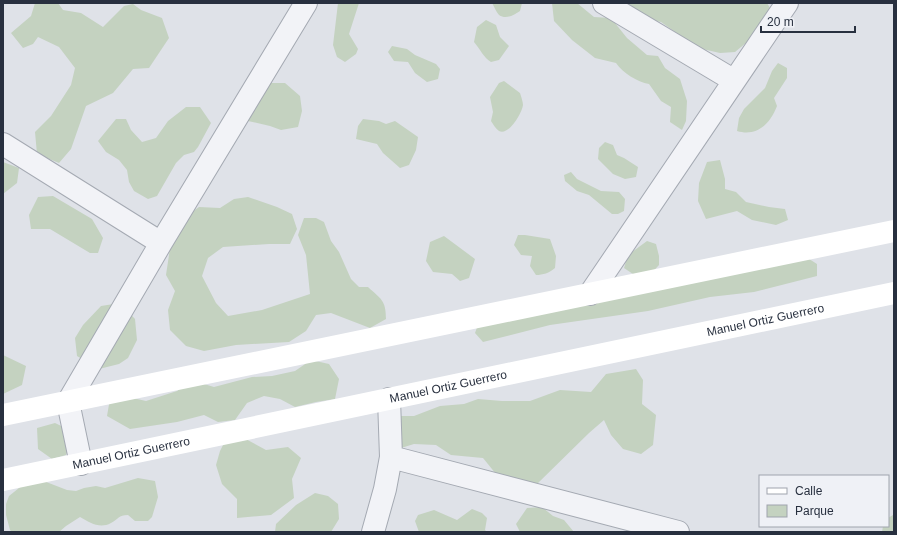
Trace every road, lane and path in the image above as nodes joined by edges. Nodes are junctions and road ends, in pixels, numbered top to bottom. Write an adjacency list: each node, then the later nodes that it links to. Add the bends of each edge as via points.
1 (306, 3): 7 (street)
2 (604, 3): 4 (street)
3 (787, 3): 4 (street)
4 (734, 80): 9 (street)
5 (3, 144): 7 (street)
6 (894, 231): 9 (street)
7 (161, 243): 11 (street)
8 (894, 293): 10 (street, Manuel Ortiz Guerrero)
9 (590, 294): 11 (street)
10 (389, 399): 13 (street); 14 (street, Manuel Ortiz Guerrero)
11 (68, 402): 12 (street); 14 (street)
12 (3, 415)
13 (391, 457): 16 (street, via 385,489); 17 (street)
14 (81, 464): 15 (street, Manuel Ortiz Guerrero)
15 (3, 480)
16 (372, 532)
17 (678, 532)

